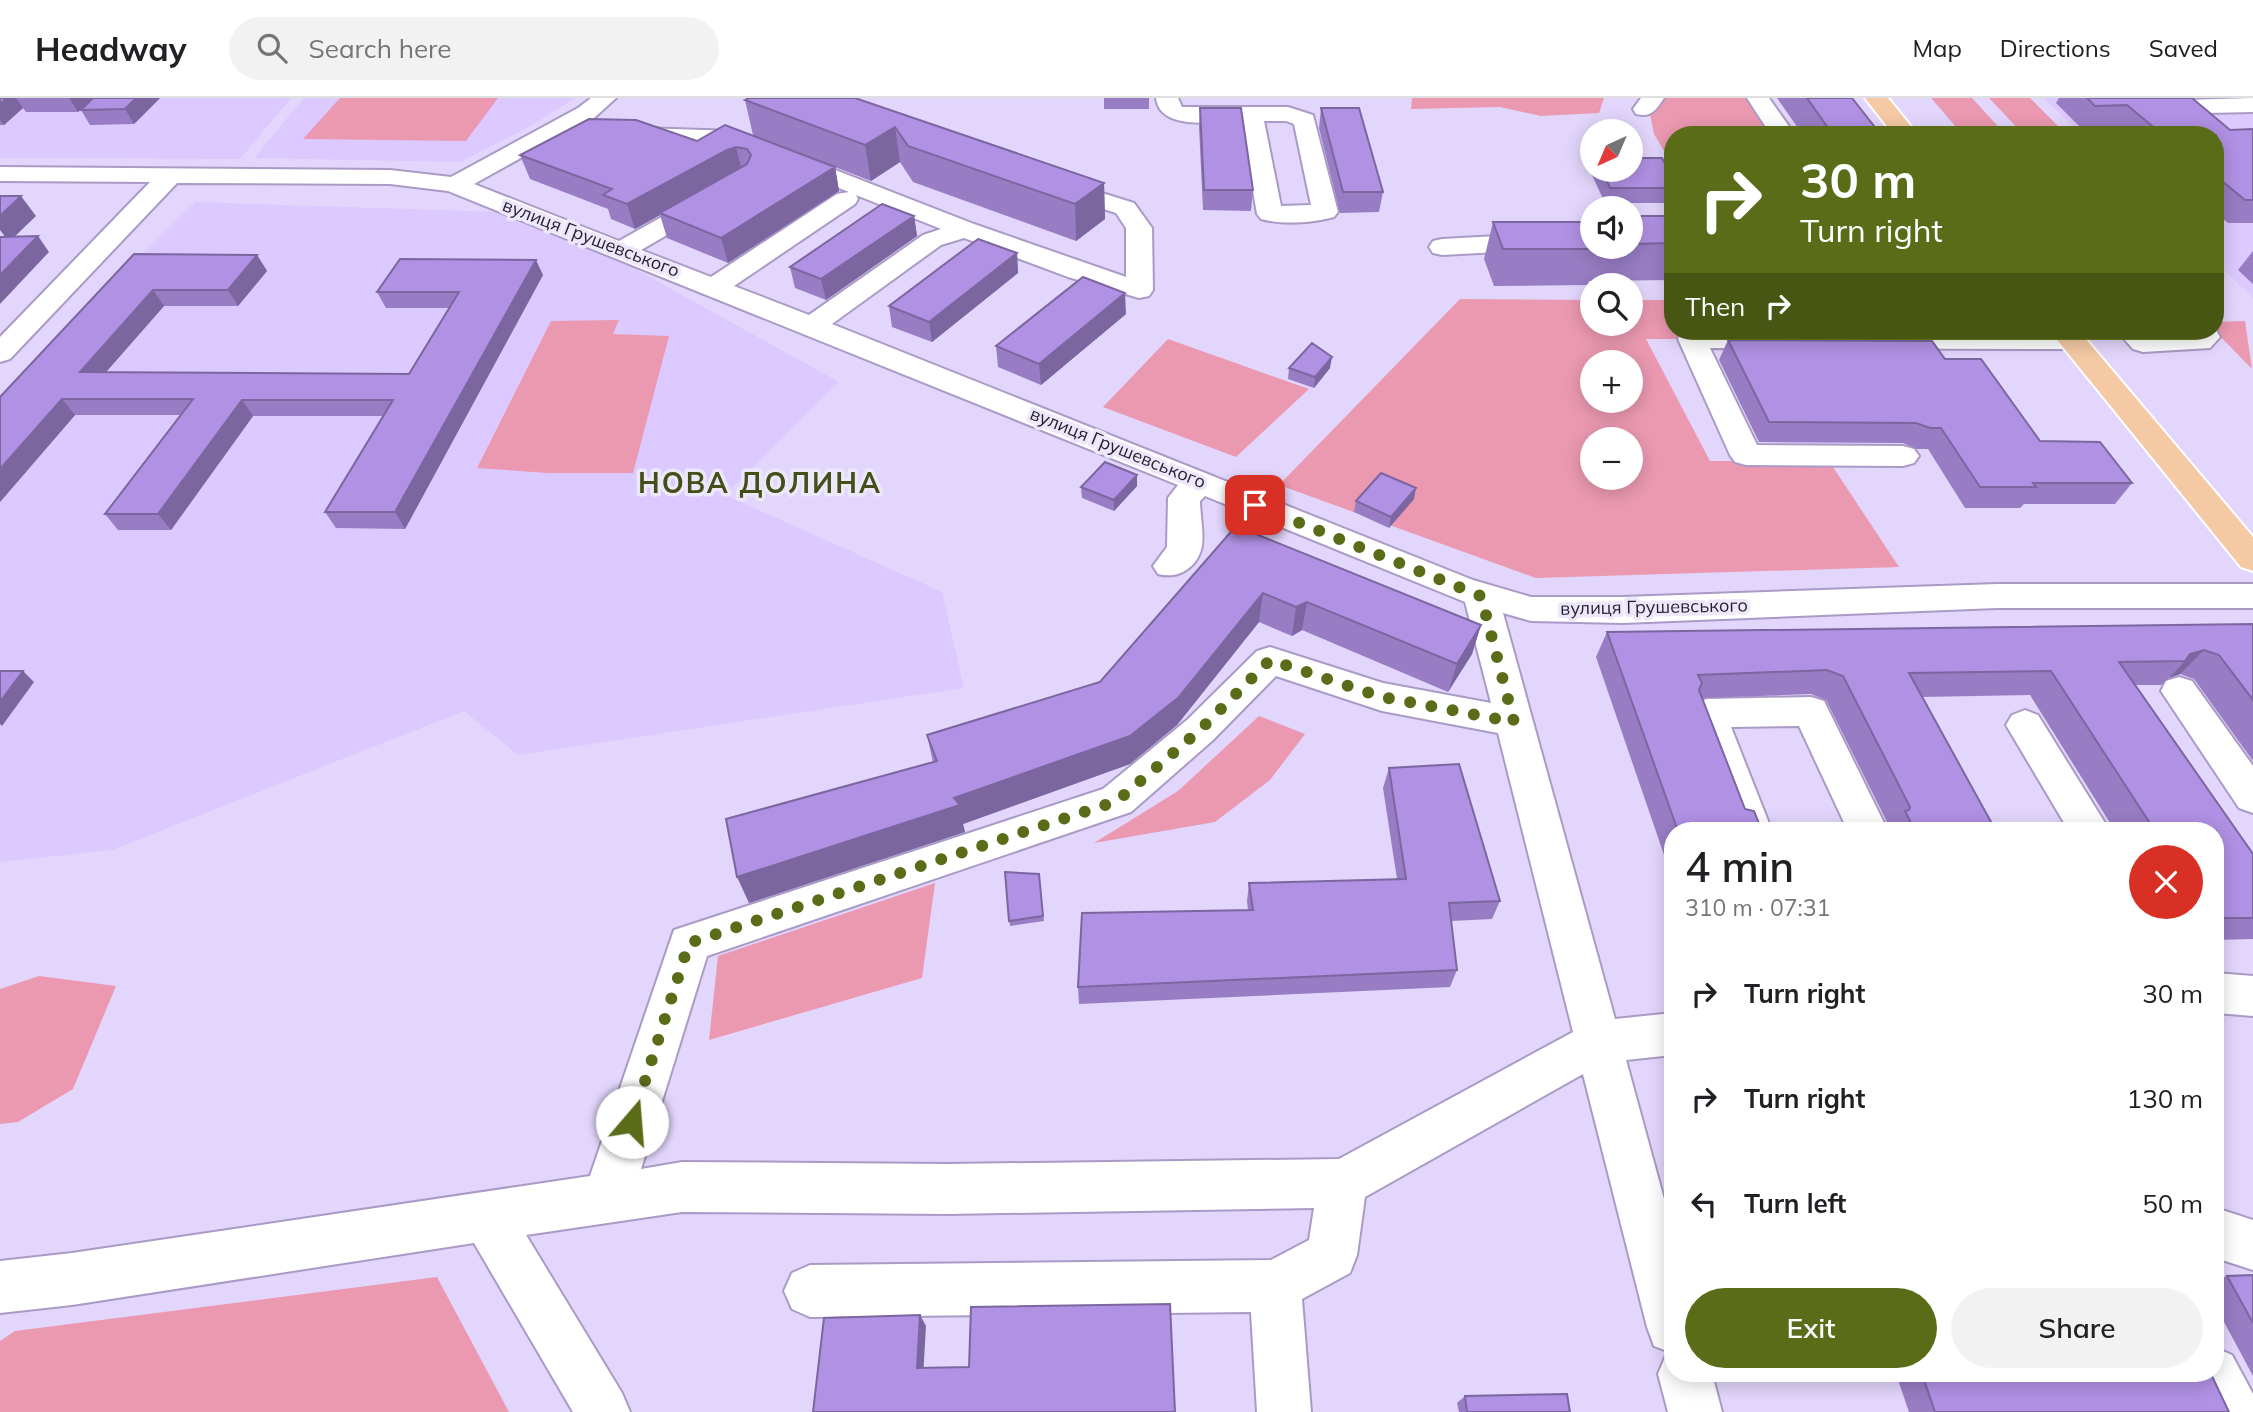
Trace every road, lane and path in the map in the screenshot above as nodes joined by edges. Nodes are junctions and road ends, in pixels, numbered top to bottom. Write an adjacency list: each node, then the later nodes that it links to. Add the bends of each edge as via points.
1 (605, 98): 10 (street)
2 (1167, 98): 6 (street, via 1172,112)
3 (1759, 98): 7 (street)
4 (1875, 98): 8 (main road)
5 (2253, 105): 9 (street, via 2184,107)
6 (1251, 114): 6 (street, via 1270,214 1325,212 1305,120 1288,114)
7 (1777, 126)
8 (1898, 126)
9 (2207, 126)
10 (551, 132): 14 (street); 17 (street, via 727,136)
11 (0, 174): 12 (street, вулиця Грушевського)
12 (171, 175): 14 (street, вулиця Грушевського, via 390,177); 22 (street)
13 (1033, 178): 17 (street, via 1125,208 1139,228 1139,290)
14 (454, 185): 20 (street, вулиця Грушевського)
15 (732, 187): 20 (street)
16 (846, 199): 21 (street)
17 (965, 229): 23 (street, via 932,240)
18 (1580, 240): 19 (street)
19 (1442, 247)
20 (622, 250): 21 (street, вулиця Грушевського)
21 (714, 287): 23 (street, вулиця Грушевського)
22 (14, 325): 28 (street)
23 (812, 326): 30 (street, вулиця Грушевського)
24 (1692, 340): 29 (street, via 1746,455)
25 (2071, 340): 31 (main road)
26 (2140, 340): 27 (street)
27 (2202, 340)
28 (0, 353)
29 (1903, 456)
30 (1200, 482): 32 (street, via 1184,498 1184,550); 33 (street, вулиця Грушевського)
31 (2253, 559)
32 (1170, 566)
33 (1481, 596): 34 (street, вулиця Грушевського, via 1531,609 1623,610 1997,596); 36 (street)
34 (2253, 596)
35 (2179, 691): 38 (street)
36 (1514, 722): 45 (street); 47 (street, via 1382,697 1270,660 1200,730 1117,801 689,943)
37 (2025, 725): 41 (street)
38 (2253, 797)
39 (1749, 822): 40 (street, via 1707,713 1811,711)
40 (1864, 822)
41 (2084, 822)
42 (2224, 994): 43 (street)
43 (2253, 996)
44 (1664, 1035): 45 (street)
45 (1598, 1042): 46 (street); 49 (street)
46 (1343, 1183): 47 (street, via 948,1189 682,1187); 53 (street, via 1332,1255)
47 (607, 1199): 48 (street)
48 (487, 1217): 54 (street); 58 (street)
49 (1659, 1223): 52 (street)
50 (2224, 1236): 51 (street)
51 (2253, 1245)
52 (1664, 1260)
53 (1275, 1286): 55 (street); 59 (street)
54 (0, 1287)
55 (810, 1291)
56 (1687, 1382): 60 (street)
57 (2217, 1382): 61 (street)
58 (603, 1412)
59 (1284, 1412)
60 (1695, 1412)
61 (2233, 1412)

